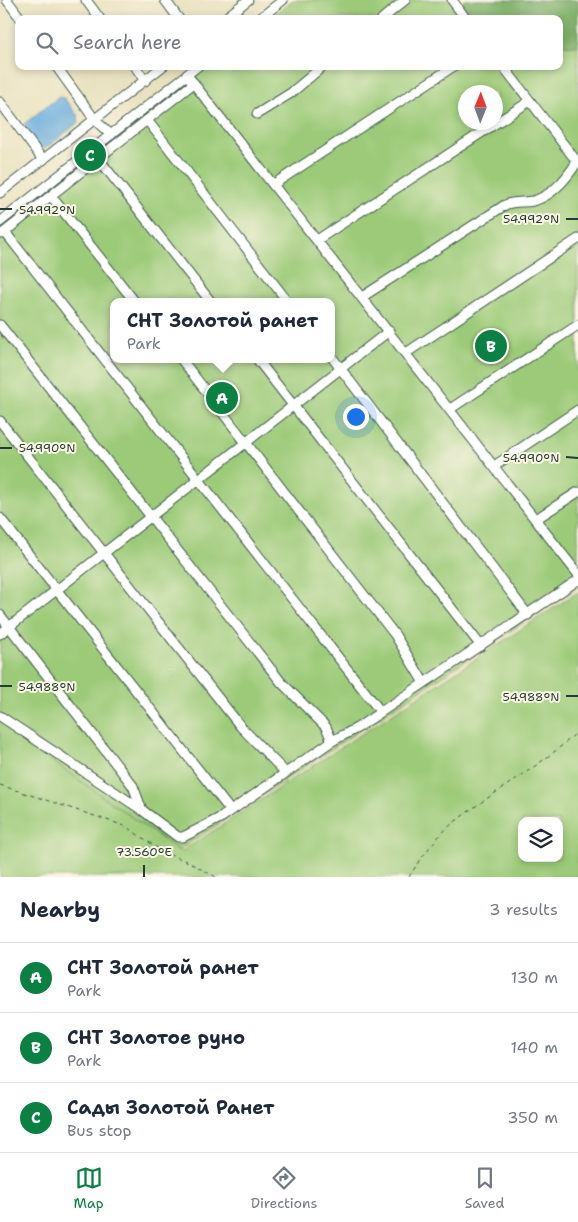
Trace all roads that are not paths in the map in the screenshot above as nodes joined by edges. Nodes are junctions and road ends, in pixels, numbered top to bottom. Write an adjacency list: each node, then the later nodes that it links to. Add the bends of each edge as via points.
1 (7, 0): 8 (street)
2 (86, 0): 9 (street)
3 (165, 0): 10 (street)
4 (248, 0): 11 (street)
5 (283, 0): 12 (street)
6 (405, 0): 13 (street)
7 (452, 0): 14 (street)
8 (18, 15)
9 (97, 15)
10 (176, 15)
11 (229, 15)
12 (264, 15)
13 (387, 15)
14 (463, 15)
15 (59, 70): 28 (street)
16 (138, 70): 23 (street)
17 (158, 70): 23 (street)
18 (193, 70): 22 (street)
19 (318, 70): 27 (street)
20 (448, 70): 34 (street)
21 (506, 70): 25 (street)
22 (187, 75): 24 (street); 30 (street)
23 (145, 81): 28 (street)
24 (194, 83): 29 (street); 34 (street)
25 (530, 101): 32 (street); 40 (street)
26 (0, 102): 33 (street)
27 (257, 114)
28 (95, 120): 30 (street); 33 (street)
29 (147, 120): 31 (street); 44 (street)
30 (110, 135): 37 (street)
31 (98, 158): 36 (street); 43 (street)
32 (577, 159): 41 (street, via 570,172 548,194 533,201 505,205)
33 (43, 160): 35 (street)
34 (274, 184): 40 (street)
35 (0, 193)
36 (51, 196): 38 (street); 42 (street)
37 (0, 222)
38 (2, 234): 59 (street)
39 (578, 239): 48 (street)
40 (317, 240): 41 (street)
41 (362, 297): 47 (street)
42 (132, 298)
43 (208, 298)
44 (285, 298)
45 (0, 325): 61 (street)
46 (578, 325): 54 (street)
47 (389, 331): 48 (street); 52 (street)
48 (406, 352): 54 (street)
49 (335, 362): 52 (street)
50 (183, 363): 57 (street)
51 (260, 363): 53 (street)
52 (340, 369): 53 (street); 69 (street)
53 (293, 406): 57 (street); 72 (street)
54 (450, 409): 58 (street)
55 (578, 410): 58 (street)
56 (0, 421): 64 (street)
57 (246, 442): 59 (street); 73 (street, via 395,635)
58 (494, 466): 63 (street)
59 (199, 479): 61 (street); 74 (street)
60 (578, 492): 63 (street)
61 (151, 516): 64 (street); 76 (street, via 281,682 326,727)
62 (0, 518): 67 (street)
63 (536, 519): 65 (street)
64 (104, 553): 67 (street); 77 (street, via 241,727)
65 (578, 574)
66 (578, 580): 69 (street)
67 (56, 590): 70 (street); 79 (street)
68 (0, 615): 70 (street)
69 (528, 615): 72 (street)
70 (10, 626): 71 (street); 78 (street, via 133,786)
71 (0, 634)
72 (481, 646): 73 (street)
73 (424, 683): 74 (street)
74 (380, 711): 76 (street)
75 (0, 716): 78 (street)
76 (332, 741): 77 (street)
77 (286, 772): 79 (street)
78 (142, 810): 79 (street, via 178,837 183,837)
79 (230, 810)

